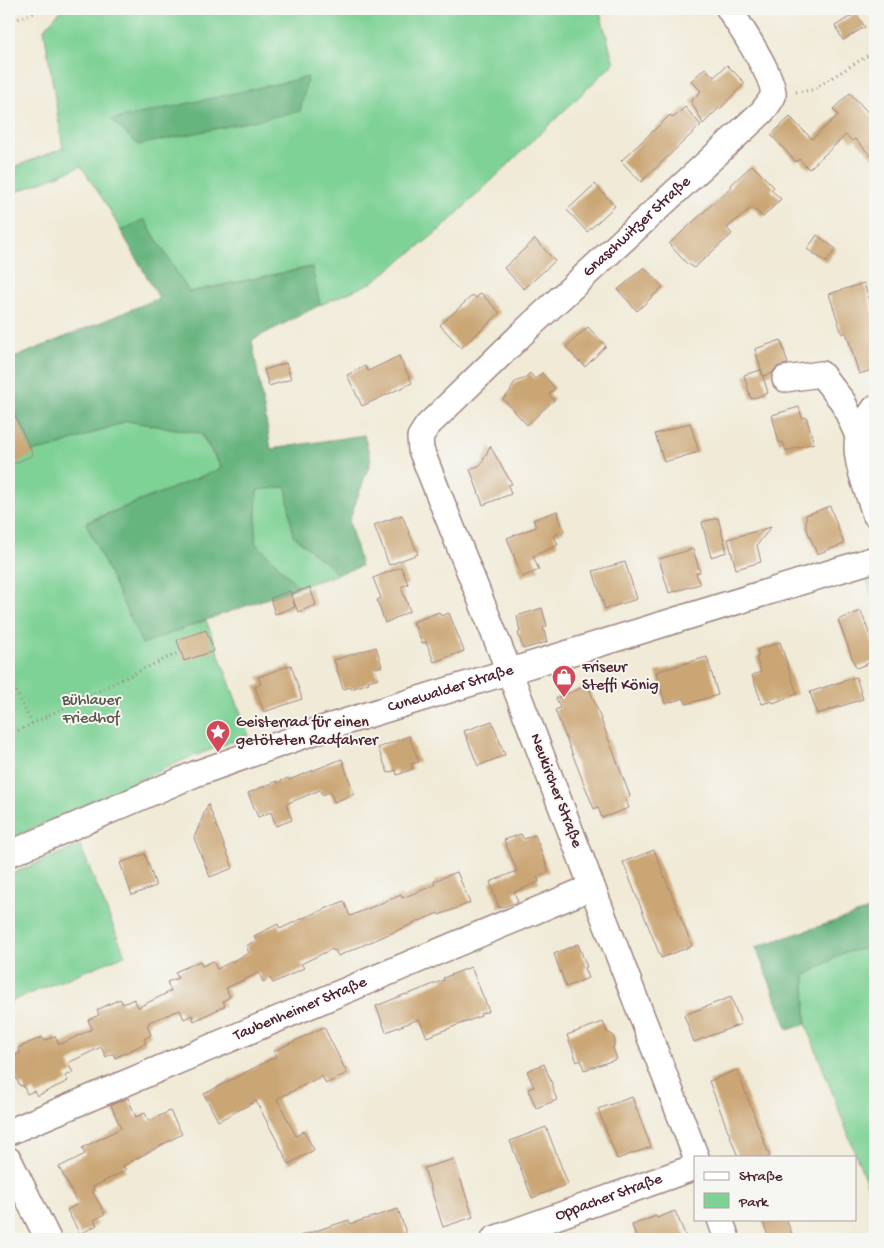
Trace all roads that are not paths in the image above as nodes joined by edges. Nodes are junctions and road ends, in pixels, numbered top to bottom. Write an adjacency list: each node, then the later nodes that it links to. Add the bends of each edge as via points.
1 (729, 9): 4 (street, Gnaschwitzer Straße, via 772,85 773,96 762,112 529,326)
2 (785, 378): 5 (street, via 821,374 843,402)
3 (875, 408): 5 (street)
4 (427, 426): 8 (street, Neukircher Straße, via 420,437 421,450)
5 (858, 436): 6 (street, via 858,459)
6 (875, 514)
7 (875, 558): 8 (street, Cunewalder Straße)
8 (509, 671): 9 (street, Cunewalder Straße, via 325,728 203,771); 10 (street, Neukircher Straße)
9 (9, 854)
10 (592, 887): 11 (street, Taubenheimer Straße); 12 (street, Neukircher Straße)
11 (9, 1132)
12 (696, 1156)
13 (9, 1160): 16 (street)
14 (694, 1167): 17 (street, Oppacher Straße)
15 (720, 1220): 18 (street)
16 (48, 1239)
17 (494, 1239)
18 (727, 1239)

